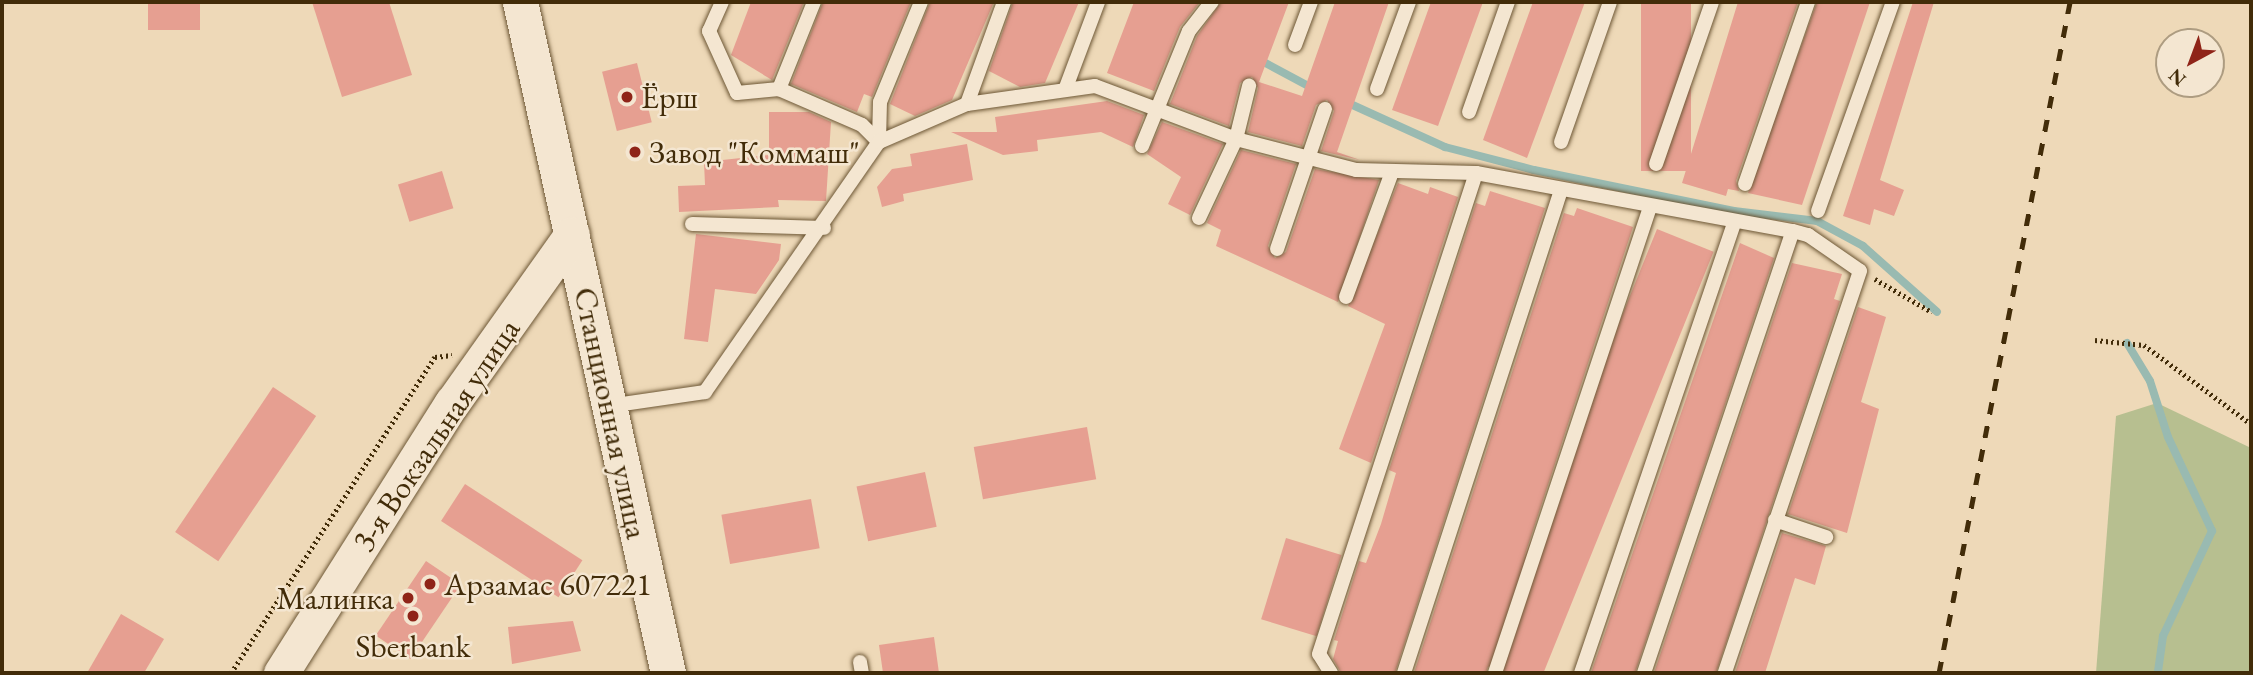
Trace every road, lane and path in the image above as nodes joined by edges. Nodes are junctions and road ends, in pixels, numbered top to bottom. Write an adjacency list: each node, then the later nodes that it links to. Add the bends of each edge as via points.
1 (520, 2): 41 (street, Станционная улица)
2 (722, 2): 17 (lane, via 709,31 737,93)
3 (814, 2): 17 (lane)
4 (921, 2): 25 (lane, via 880,102)
5 (1004, 2): 20 (lane)
6 (1098, 2): 19 (lane)
7 (1212, 2): 21 (lane, via 1189,31)
8 (1311, 2): 15 (lane)
9 (1409, 2): 18 (lane)
10 (1508, 2): 23 (lane)
11 (1610, 2): 26 (lane)
12 (1712, 2): 29 (lane)
13 (1808, 2): 32 (lane)
14 (1893, 2): 35 (lane)
15 (1295, 45)
16 (1249, 86): 24 (lane)
17 (779, 89): 25 (lane, via 862,125)
18 (1377, 89)
19 (1065, 90): 20 (lane); 21 (lane, via 1095,86)
20 (967, 104): 25 (lane)
21 (1156, 106): 24 (lane); 27 (lane)
22 (1325, 109): 28 (lane)
23 (1469, 112)
24 (1236, 139): 28 (lane); 36 (lane)
25 (879, 142): 39 (lane)
26 (1561, 142)
27 (1142, 146)
28 (1308, 157): 31 (lane); 42 (lane)
29 (1656, 164)
30 (1476, 173): 31 (lane); 33 (lane); 55 (lane, via 1319,654)
31 (1391, 175): 44 (lane)
32 (1745, 184)
33 (1561, 190): 34 (lane); 56 (lane)
34 (1650, 207): 37 (lane); 57 (lane)
35 (1818, 211)
36 (1199, 218)
37 (1734, 223): 40 (lane); 58 (lane)
38 (692, 224): 39 (lane)
39 (824, 228): 48 (lane, via 705,392)
40 (1793, 232): 43 (lane, via 1808,235); 59 (lane)
41 (572, 234): 47 (street, 3-я Вокзальная улица); 48 (street, Станционная улица)
42 (1277, 249)
43 (1860, 271): 45 (path); 50 (lane)
44 (1346, 296)
45 (1932, 312)
46 (2095, 340): 49 (path, via 2144,345)
47 (476, 370): 52 (path, via 447,352 435,357); 53 (street, 3-я Вокзальная улица)
48 (608, 406): 54 (street, Станционная улица)
49 (2251, 424)
50 (1775, 520): 51 (lane); 60 (lane)
51 (1826, 537)
52 (231, 673)
53 (281, 673)
54 (668, 673)
55 (1331, 673)
56 (1404, 673)
57 (1495, 673)
58 (1581, 673)
59 (1644, 673)
60 (1725, 673)

